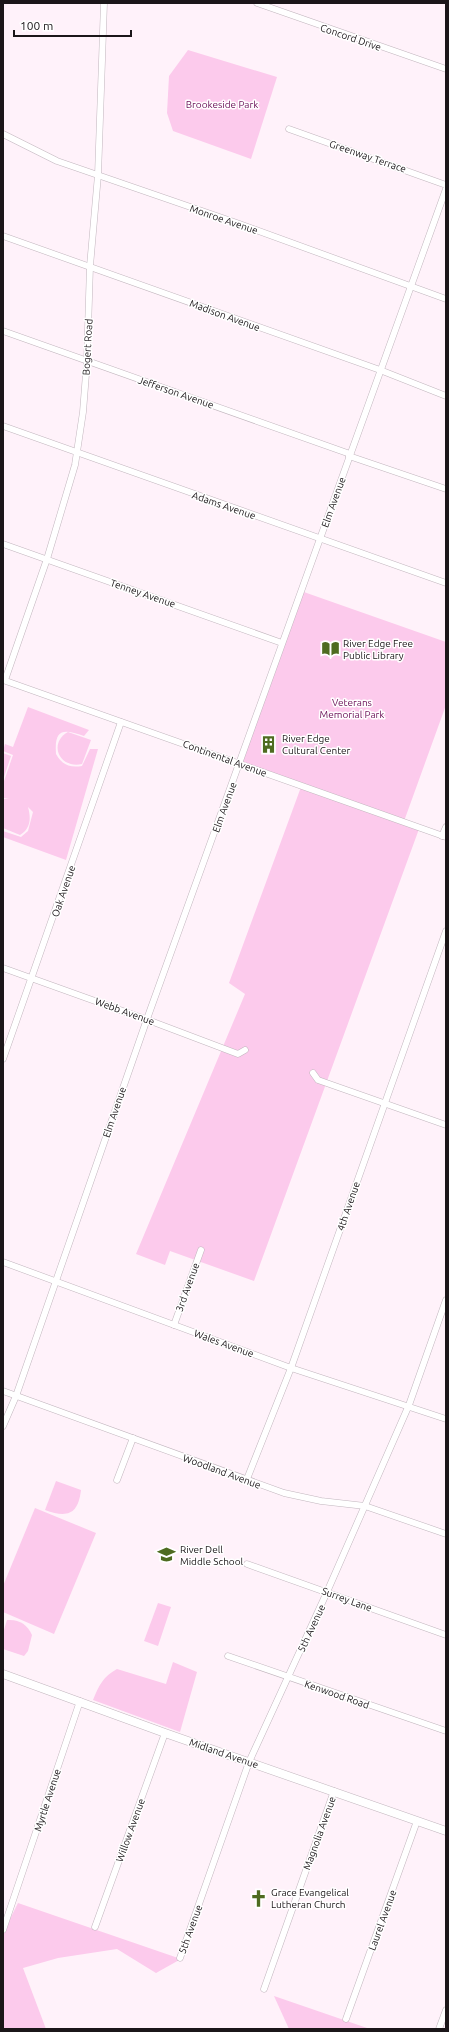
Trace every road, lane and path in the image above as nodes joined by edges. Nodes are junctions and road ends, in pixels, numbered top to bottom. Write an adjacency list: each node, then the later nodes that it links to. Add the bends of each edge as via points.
1 (104, 3): 6 (street, Bogert Road)
2 (257, 3): 3 (street, Concord Drive)
3 (446, 69)
4 (289, 129): 7 (street, Greenway Terrace)
5 (3, 134): 6 (street, Monroe Avenue, via 57,161)
6 (98, 175): 10 (street, Bogert Road); 11 (street, Monroe Avenue)
7 (446, 185)
8 (446, 189): 11 (street, Elm Avenue)
9 (3, 236): 10 (street, Madison Avenue)
10 (90, 266): 14 (street, Bogert Road); 15 (street, Madison Avenue)
11 (411, 286): 12 (street, Monroe Avenue); 15 (street, Elm Avenue)
12 (446, 299)
13 (3, 331): 14 (street, Jefferson Avenue)
14 (87, 361): 18 (street, Bogert Road); 19 (street, Jefferson Avenue)
15 (380, 370): 16 (street, Madison Avenue); 19 (street, Elm Avenue)
16 (446, 396)
17 (3, 426): 18 (street, Adams Avenue)
18 (77, 452): 21 (street, Adams Avenue); 23 (street, Bogert Road)
19 (349, 455): 20 (street, Jefferson Avenue); 21 (street, Elm Avenue)
20 (446, 489)
21 (320, 538): 24 (street, Adams Avenue); 25 (street, Elm Avenue)
22 (3, 544): 23 (street, Tenney Avenue)
23 (47, 559): 25 (street, Tenney Avenue); 26 (street, Bogert Road)
24 (446, 583)
25 (282, 643): 28 (street, Elm Avenue)
26 (4, 680): 27 (street, Continental Avenue)
27 (121, 722): 28 (street, Continental Avenue); 33 (street, Oak Avenue)
28 (240, 764): 30 (street, Continental Avenue); 34 (street, Elm Avenue)
29 (446, 827): 30 (street)
30 (444, 837)
31 (446, 931): 38 (street, 4th Avenue)
32 (3, 968): 33 (street, Webb Avenue)
33 (32, 978): 34 (street, Webb Avenue); 36 (street, Oak Avenue)
34 (147, 1019): 35 (street, Webb Avenue, via 238,1054); 42 (street, Elm Avenue)
35 (245, 1050)
36 (3, 1059)
37 (313, 1073): 38 (street, via 318,1080)
38 (385, 1103): 39 (street); 45 (street, 4th Avenue)
39 (446, 1125)
40 (201, 1250): 44 (street, 3rd Avenue)
41 (3, 1262): 42 (street, Wales Avenue)
42 (55, 1280): 44 (street, Wales Avenue); 47 (street, Elm Avenue)
43 (446, 1300): 48 (street, 5th Avenue)
44 (174, 1325): 45 (street, Wales Avenue)
45 (291, 1368): 48 (street, Wales Avenue); 53 (street, 4th Avenue)
46 (3, 1391): 47 (street, Woodland Avenue)
47 (16, 1396): 50 (street, Elm Avenue); 51 (street, Woodland Avenue)
48 (409, 1405): 49 (street, Wales Avenue); 54 (street, 5th Avenue)
49 (446, 1418)
50 (3, 1426)
51 (133, 1438): 52 (street); 53 (street, Woodland Avenue)
52 (117, 1480)
53 (247, 1480): 54 (street, Woodland Avenue, via 284,1493 321,1501)
54 (365, 1506): 55 (street, Woodland Avenue); 57 (street, 5th Avenue)
55 (446, 1534)
56 (247, 1564): 57 (street, Surrey Lane)
57 (327, 1592): 58 (street, Surrey Lane); 61 (street, 5th Avenue)
58 (446, 1635)
59 (228, 1656): 61 (street, Kenwood Road)
60 (3, 1674): 62 (street, Midland Avenue)
61 (288, 1677): 63 (street, Kenwood Road); 65 (street, 5th Avenue)
62 (80, 1701): 64 (street, Midland Avenue); 70 (street, Myrtle Avenue)
63 (446, 1731)
64 (165, 1733): 65 (street, Midland Avenue); 69 (street, Willow Avenue)
65 (249, 1762): 66 (street, Midland Avenue); 71 (street, 5th Avenue)
66 (334, 1791): 67 (street, Midland Avenue); 72 (street, Magnolia Avenue)
67 (417, 1821): 68 (street, Midland Avenue); 74 (street, Laurel Avenue)
68 (446, 1831)
69 (95, 1927)
70 (3, 1930)
71 (180, 1958)
72 (264, 1989)
73 (446, 2010): 75 (street)
74 (346, 2019)
75 (439, 2029)

